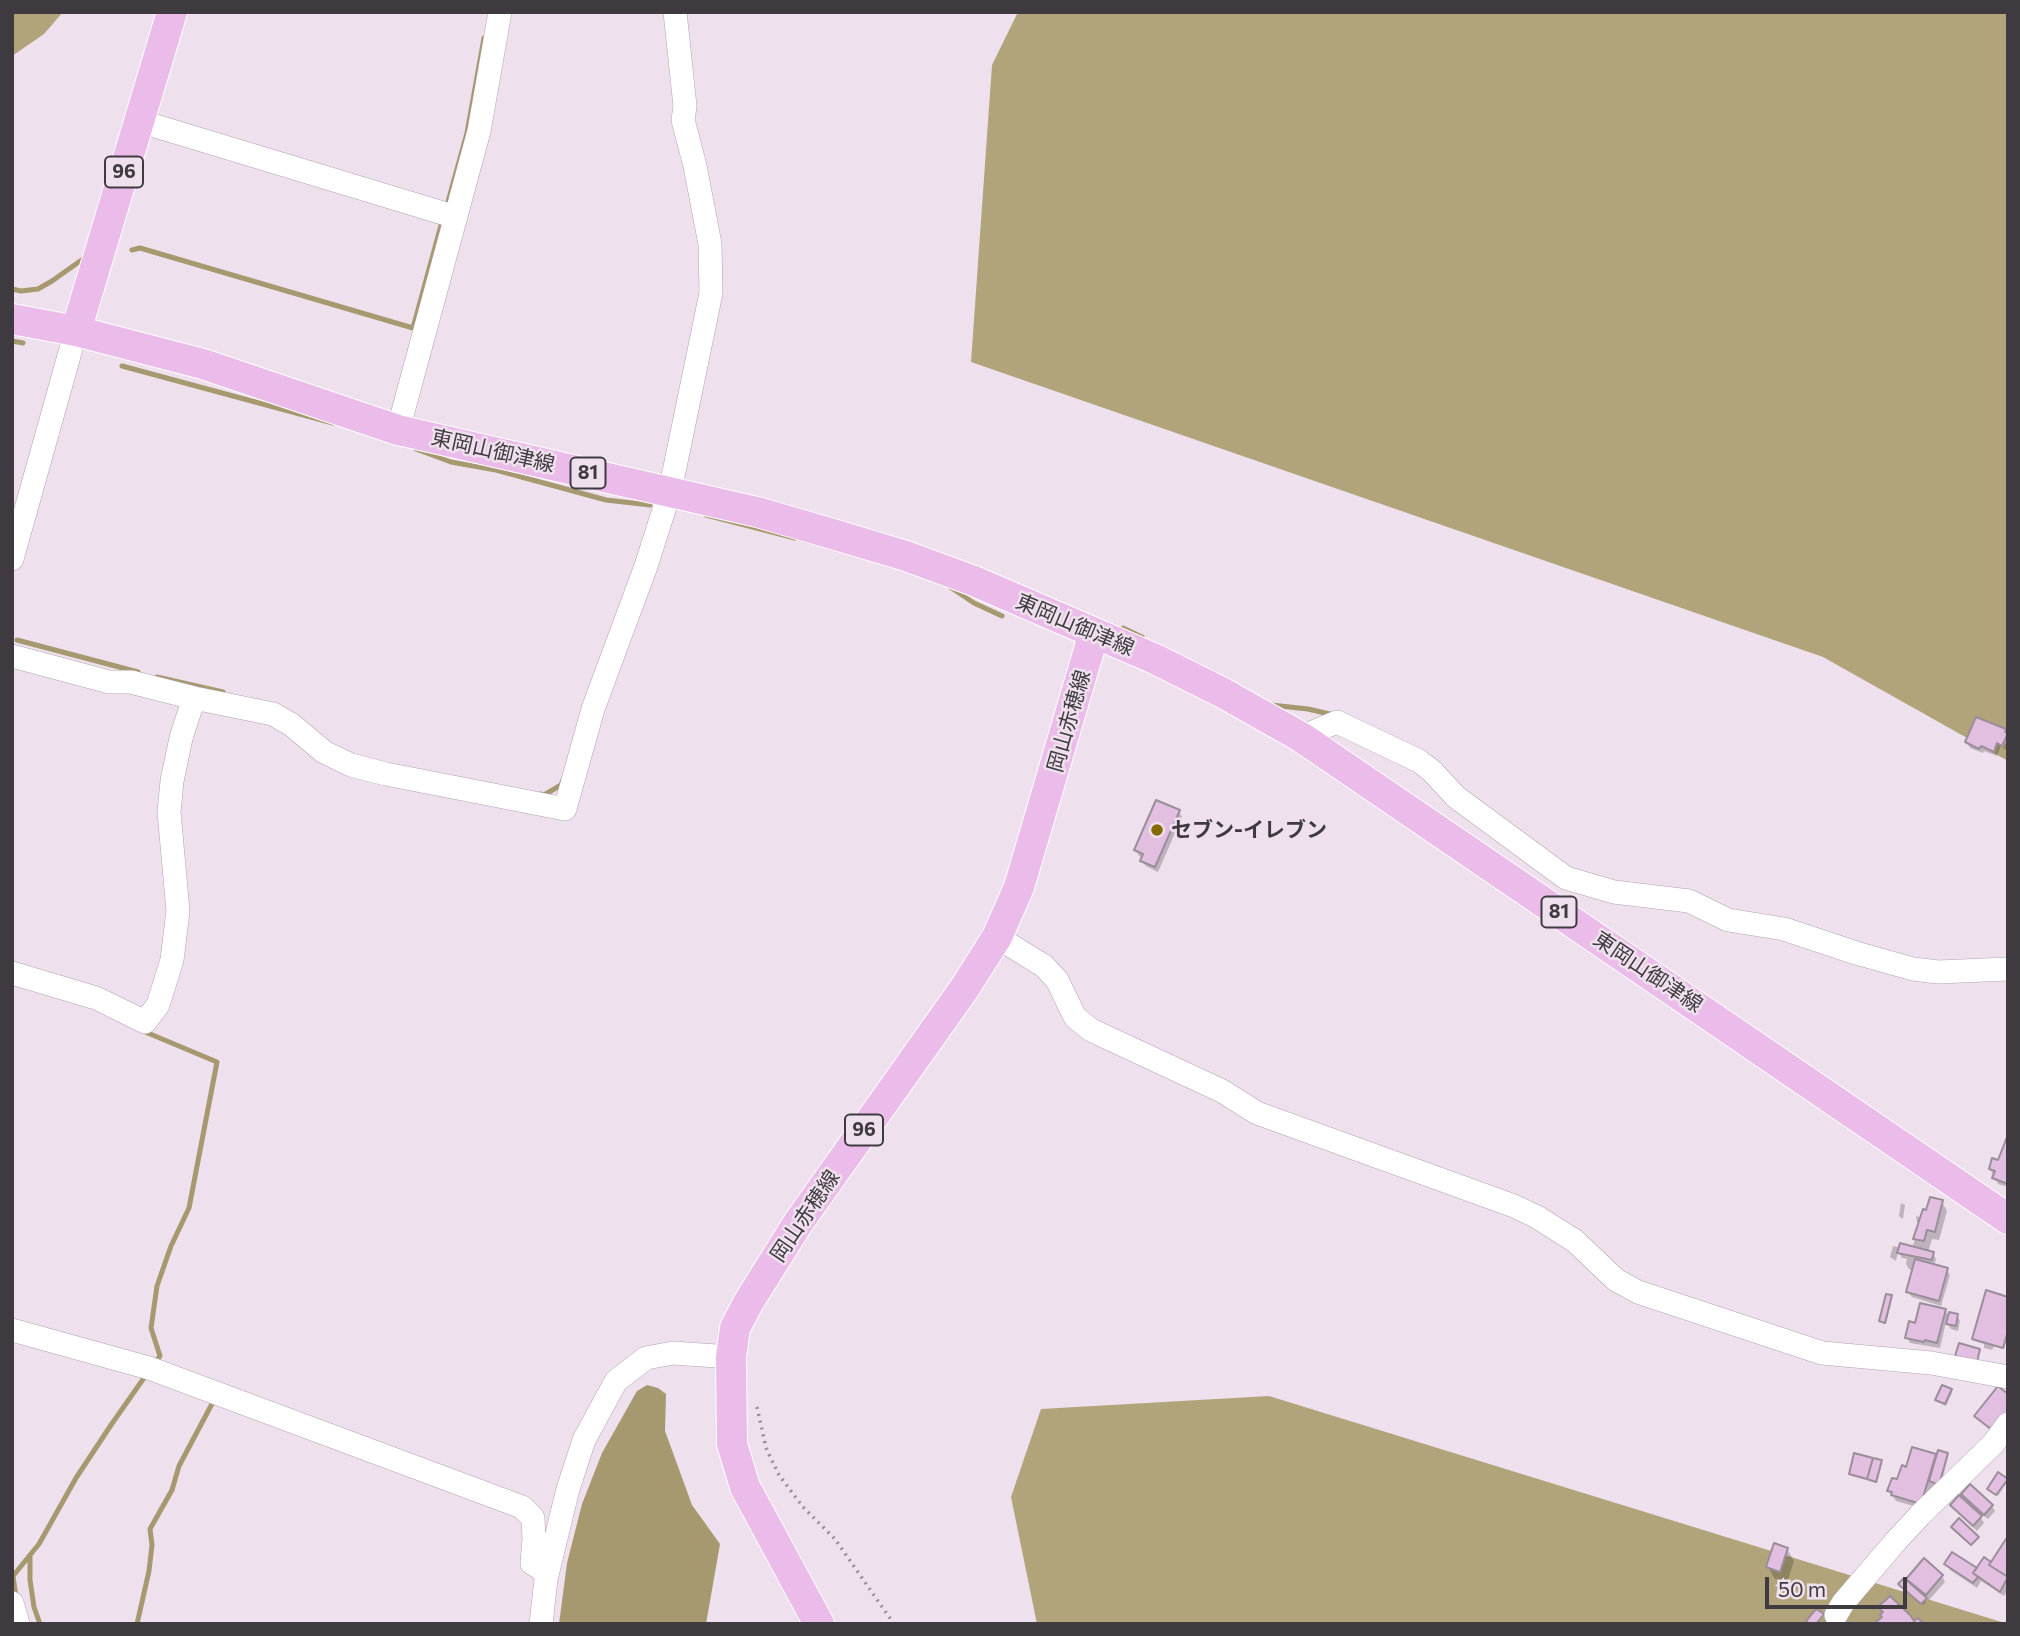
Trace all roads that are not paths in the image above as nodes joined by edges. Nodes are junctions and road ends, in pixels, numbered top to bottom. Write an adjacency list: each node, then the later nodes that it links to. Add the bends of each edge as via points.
1 (172, 12): 4 (main road, 96)
2 (500, 12): 5 (street, via 479,131)
3 (675, 12): 9 (street, via 683,120 710,244 711,293)
4 (139, 121): 5 (street); 7 (main road, 96)
5 (448, 214): 8 (street)
6 (12, 319): 7 (main road, 東岡山御津線 / 81)
7 (76, 331): 8 (main road, 東岡山御津線 / 81, via 203,364); 10 (street)
8 (398, 430): 9 (main road, 東岡山御津線 / 81)
9 (670, 491): 11 (main road, 東岡山御津線 / 81, via 906,556); 13 (street, via 593,709 565,809 351,765 324,752 273,714)
10 (12, 559)
11 (1094, 633): 14 (main road, 東岡山御津線 / 81, via 1212,687); 15 (main road, 岡山赤穂線 / 96, via 1019,887)
12 (12, 656): 13 (street, via 109,682 131,682)
13 (194, 698): 17 (street, via 172,781 178,911 172,960 158,1005 145,1022 96,998)
14 (1301, 737): 16 (street, via 1337,722 1419,761 1456,797 1566,878 1614,891 1689,901 1728,920 1784,929 1913,969); 18 (main road, 東岡山御津線 / 81)
15 (997, 937): 20 (main road, 岡山赤穂線 / 96, via 798,1223 748,1303 736,1328); 21 (street, via 1044,966 1057,980 1074,1017 1091,1030 1222,1091 1257,1113 1537,1216 1574,1241 1616,1280 1638,1292 1822,1353 1897,1359)
16 (2008, 969)
17 (12, 973)
18 (2008, 1219)
19 (12, 1330): 23 (street, via 150,1369 522,1507 533,1518 532,1563)
20 (731, 1357): 23 (street, via 673,1353 646,1358 616,1381 584,1440); 28 (main road, 岡山赤穂線 / 96, via 732,1444 745,1487)
21 (2008, 1377)
22 (2008, 1424): 25 (street, via 1896,1541)
23 (547, 1573): 27 (street)
24 (12, 1603): 26 (street)
25 (1836, 1615)
26 (18, 1624)
27 (541, 1624)
28 (819, 1624)

